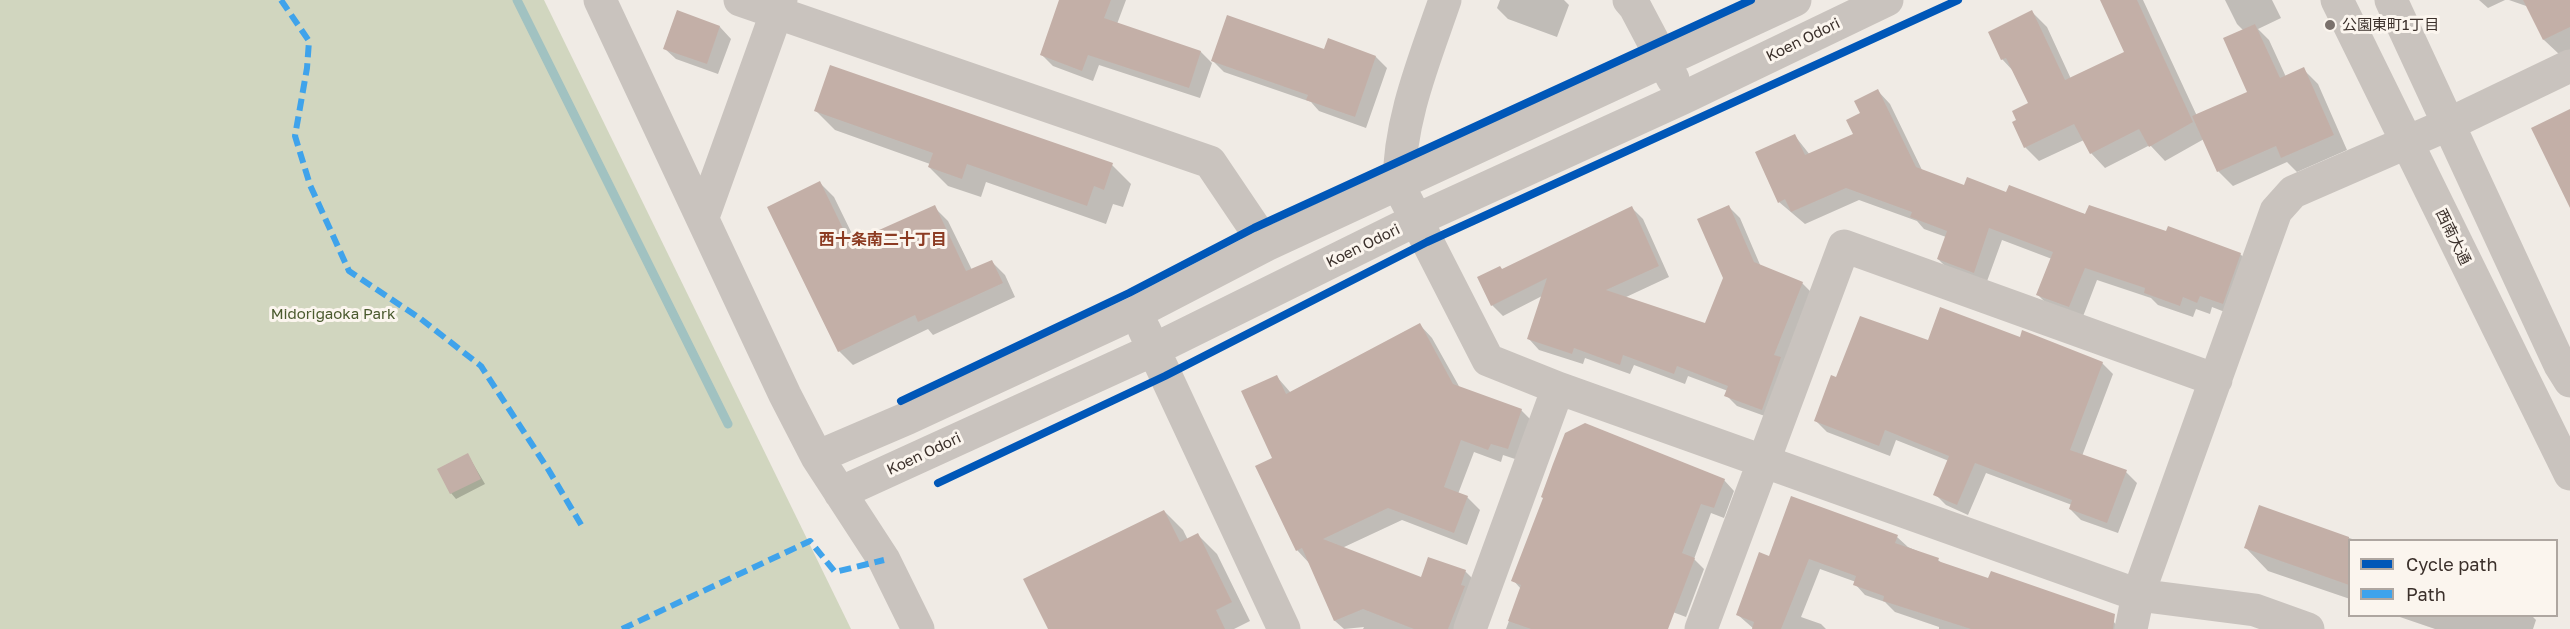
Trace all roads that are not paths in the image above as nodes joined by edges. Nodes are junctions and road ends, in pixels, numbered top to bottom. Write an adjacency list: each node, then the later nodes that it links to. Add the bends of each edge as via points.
1 (600, 0): 16 (street)
2 (740, 0): 9 (street)
3 (1445, 0): 15 (street, via 1406,113)
4 (1629, 0): 10 (street)
5 (1795, 0): 10 (street)
6 (1887, 0): 12 (street, Koen Odori)
7 (2337, 0): 14 (street, 西南大通)
8 (2391, 0): 13 (street)
9 (779, 7): 16 (street); 18 (street, via 1210,162)
10 (1664, 60): 12 (street); 15 (street)
11 (2570, 66): 13 (street)
12 (1683, 98): 17 (street, Koen Odori)
13 (2449, 124): 14 (street); 22 (street)
14 (2407, 142): 21 (street, via 2293,192 2276,212); 26 (street, 西南大通)
15 (1399, 186): 17 (street); 18 (street)
16 (703, 217): 24 (street)
17 (1416, 220): 20 (street, Koen Odori); 23 (street, via 1488,360)
18 (1266, 245): 19 (street)
19 (1137, 312): 20 (street); 24 (street)
20 (1153, 350): 27 (street, Koen Odori); 30 (street)
21 (2216, 380): 25 (street, via 1844,246); 28 (street)
22 (2570, 381)
23 (1558, 388): 25 (street); 31 (street)
24 (817, 457): 27 (street)
25 (1764, 461): 28 (street); 32 (street)
26 (2570, 474)
27 (840, 493): 29 (street, via 884,560)
28 (2138, 596): 33 (street); 34 (street, via 2255,610)
29 (918, 629)
30 (1284, 629)
31 (1470, 629)
32 (1701, 629)
33 (2131, 629)
34 (2308, 629)

